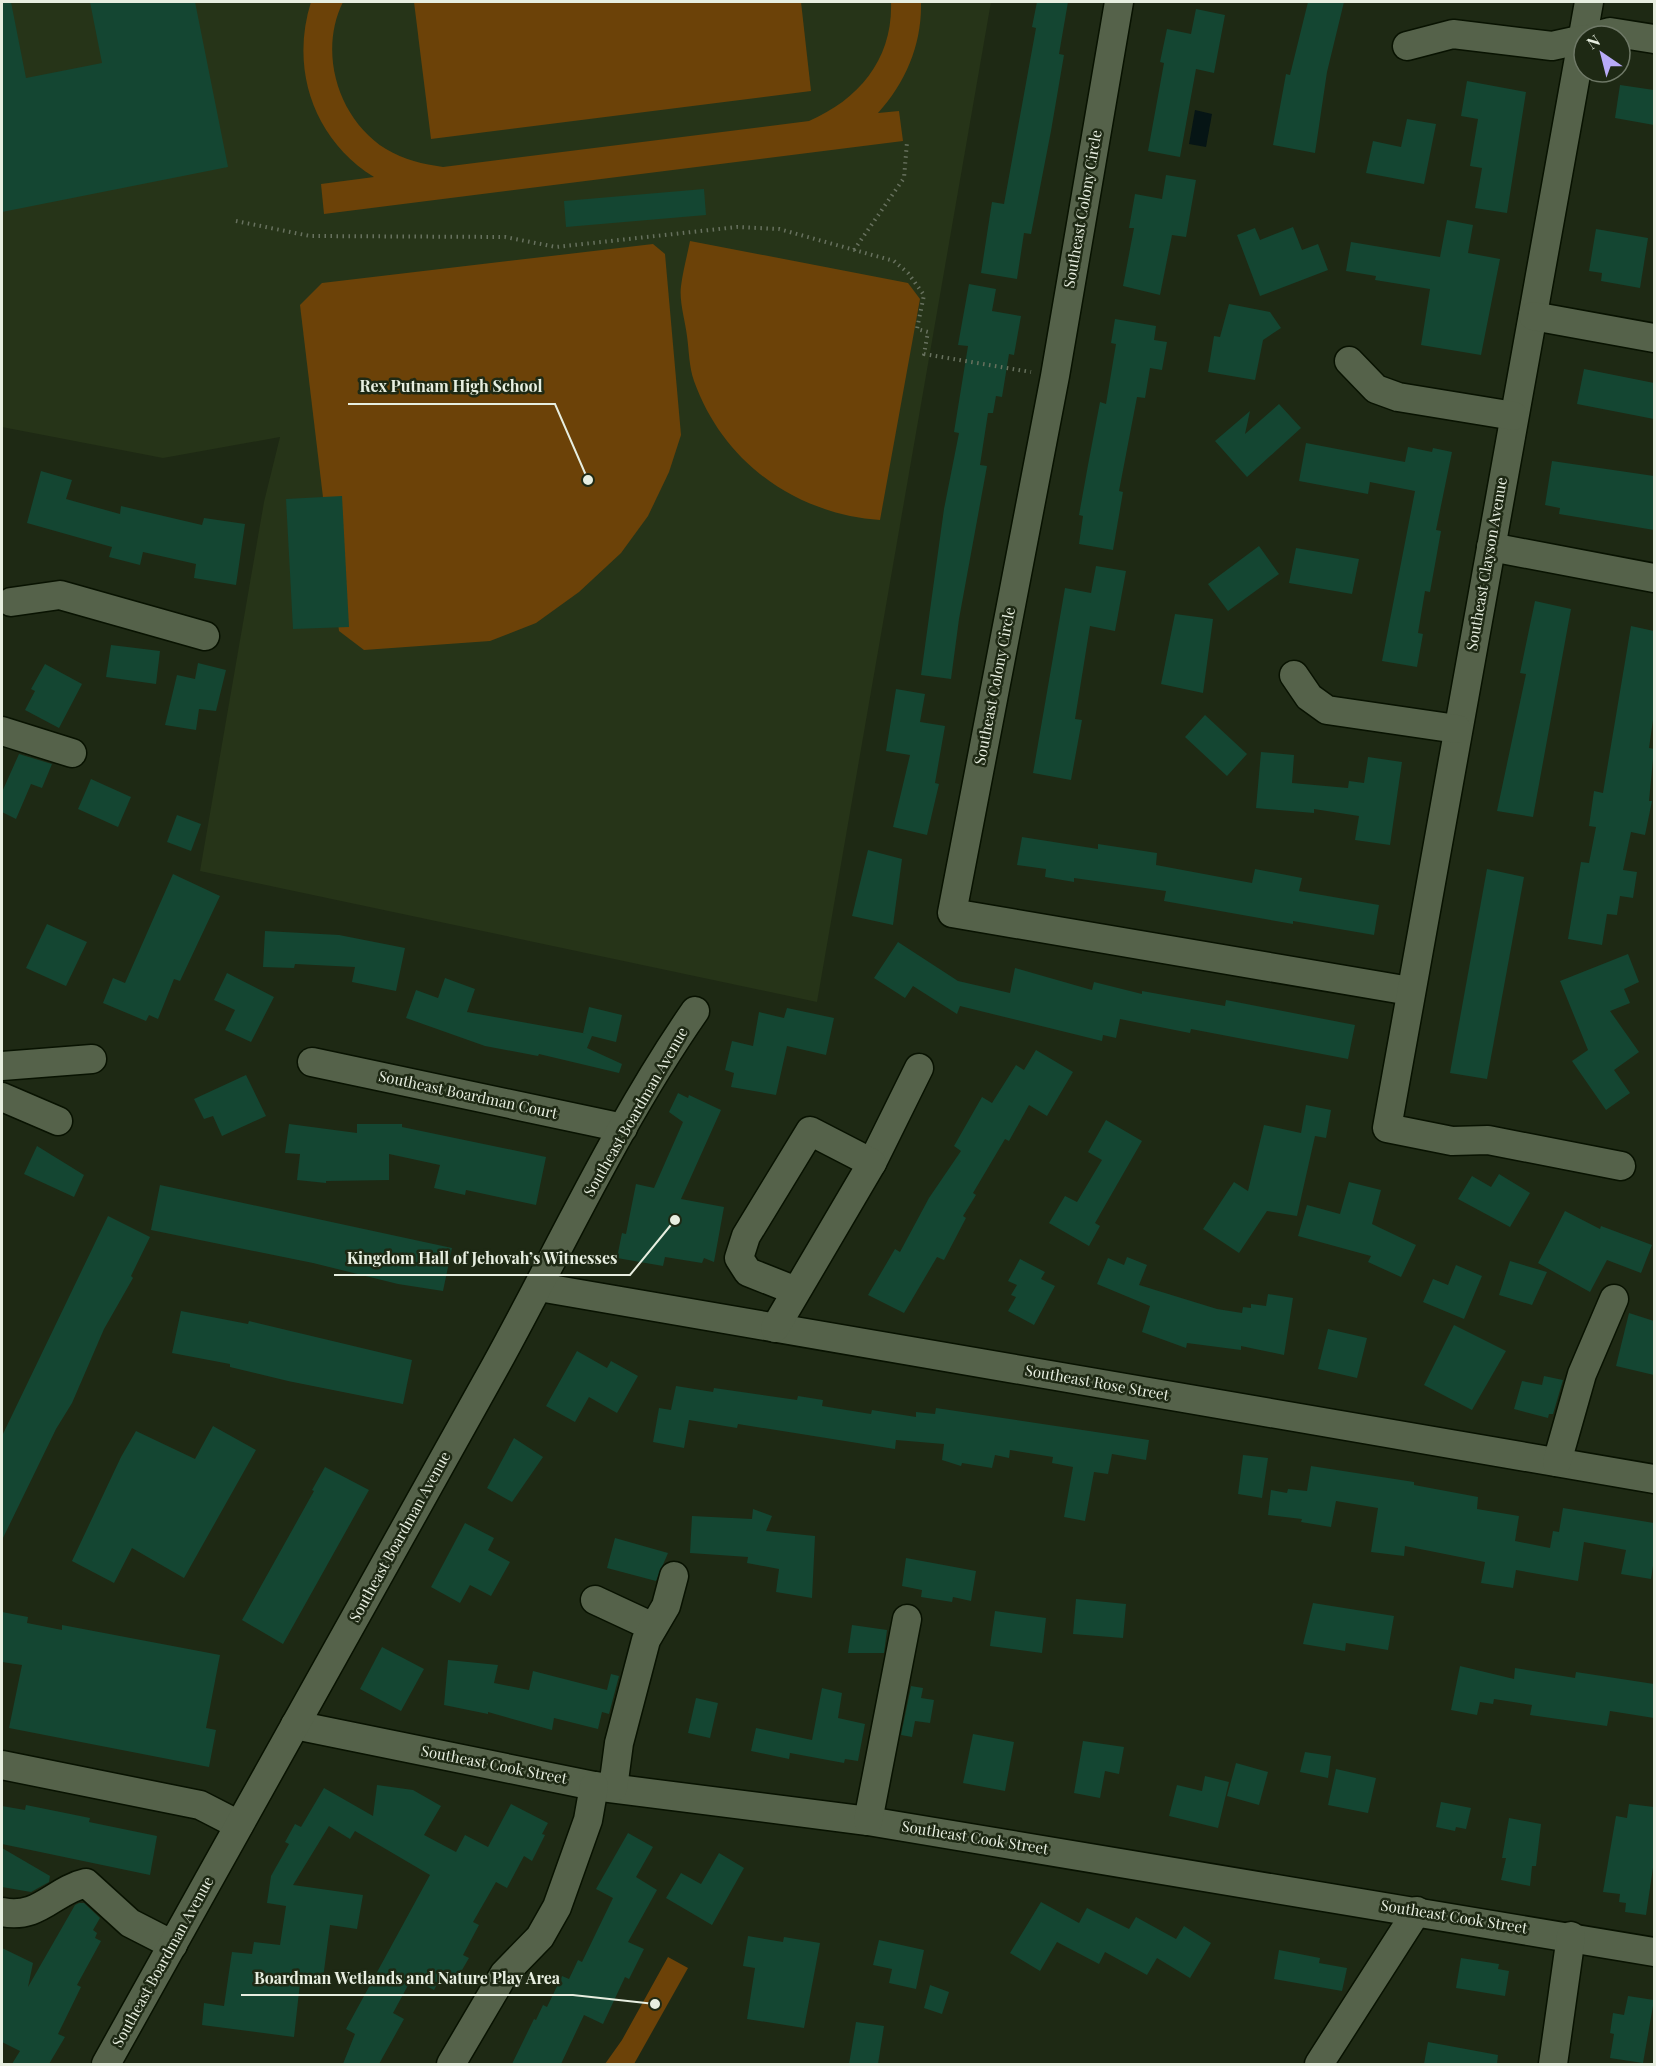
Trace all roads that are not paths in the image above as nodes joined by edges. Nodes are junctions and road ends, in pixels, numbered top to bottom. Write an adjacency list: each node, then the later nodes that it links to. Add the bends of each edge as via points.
1 (1119, 2): 21 (street, Southeast Colony Circle, via 1055,376 952,913)
2 (1588, 2): 3 (street, Southeast Clayson Avenue)
3 (1587, 24)
4 (1632, 36): 5 (street)
5 (1654, 39)
6 (1572, 41): 7 (street, via 1552,46 1453,34)
7 (1407, 46)
8 (1578, 84): 9 (street, Southeast Clayson Avenue)
9 (1533, 316): 10 (street); 12 (street, Southeast Clayson Avenue)
10 (1654, 338)
11 (1349, 361): 12 (street, via 1376,389 1398,397)
12 (1514, 416): 13 (street, Southeast Clayson Avenue)
13 (1491, 547): 14 (street); 18 (street, Southeast Clayson Avenue)
14 (1654, 578)
15 (5, 603): 16 (street, via 60,595)
16 (206, 636)
17 (1294, 675): 18 (street, via 1309,697 1327,710)
18 (1458, 729): 21 (street, Southeast Clayson Avenue)
19 (2, 731): 20 (street)
20 (72, 753)
21 (1410, 991): 31 (street, Southeast Clayson Avenue, via 1387,1128 1452,1141 1488,1140)
22 (695, 1011): 29 (street, Southeast Boardman Avenue)
23 (92, 1059): 25 (street)
24 (312, 1062): 29 (street, Southeast Boardman Court)
25 (2, 1066)
26 (919, 1068): 30 (street)
27 (2, 1097): 28 (street)
28 (58, 1122)
29 (623, 1128): 32 (street, Southeast Boardman Avenue)
30 (872, 1163): 33 (street); 33 (street, via 810,1131 746,1236 739,1258 742,1266)
31 (1621, 1166)
32 (539, 1287): 35 (street, Southeast Rose Street); 42 (street, Southeast Boardman Avenue)
33 (796, 1291): 35 (street)
34 (1614, 1299): 36 (street, via 1582,1374)
35 (775, 1328): 36 (street, Southeast Rose Street)
36 (1557, 1462): 37 (street, Southeast Rose Street)
37 (1654, 1479)
38 (674, 1576): 41 (street, via 666,1606)
39 (596, 1600): 41 (street)
40 (907, 1619): 45 (street)
41 (653, 1627): 44 (street)
42 (295, 1725): 44 (street, Southeast Cook Street); 46 (street, Southeast Boardman Avenue)
43 (2, 1765): 46 (street, via 200,1804)
44 (603, 1787): 45 (street, Southeast Cook Street); 53 (street, via 557,1907 540,1936 504,1974)
45 (868, 1821): 47 (street, Southeast Cook Street)
46 (239, 1824): 50 (street, Southeast Boardman Avenue)
47 (1417, 1911): 49 (street, Southeast Cook Street); 54 (street)
48 (2, 1912): 50 (street, via 36,1910 73,1886 86,1883 130,1923)
49 (1571, 1936): 51 (street, Southeast Cook Street); 55 (street)
50 (173, 1945): 52 (street, Southeast Boardman Avenue)
51 (1654, 1952)
52 (106, 2064)
53 (451, 2064)
54 (1319, 2064)
55 (1553, 2064)

